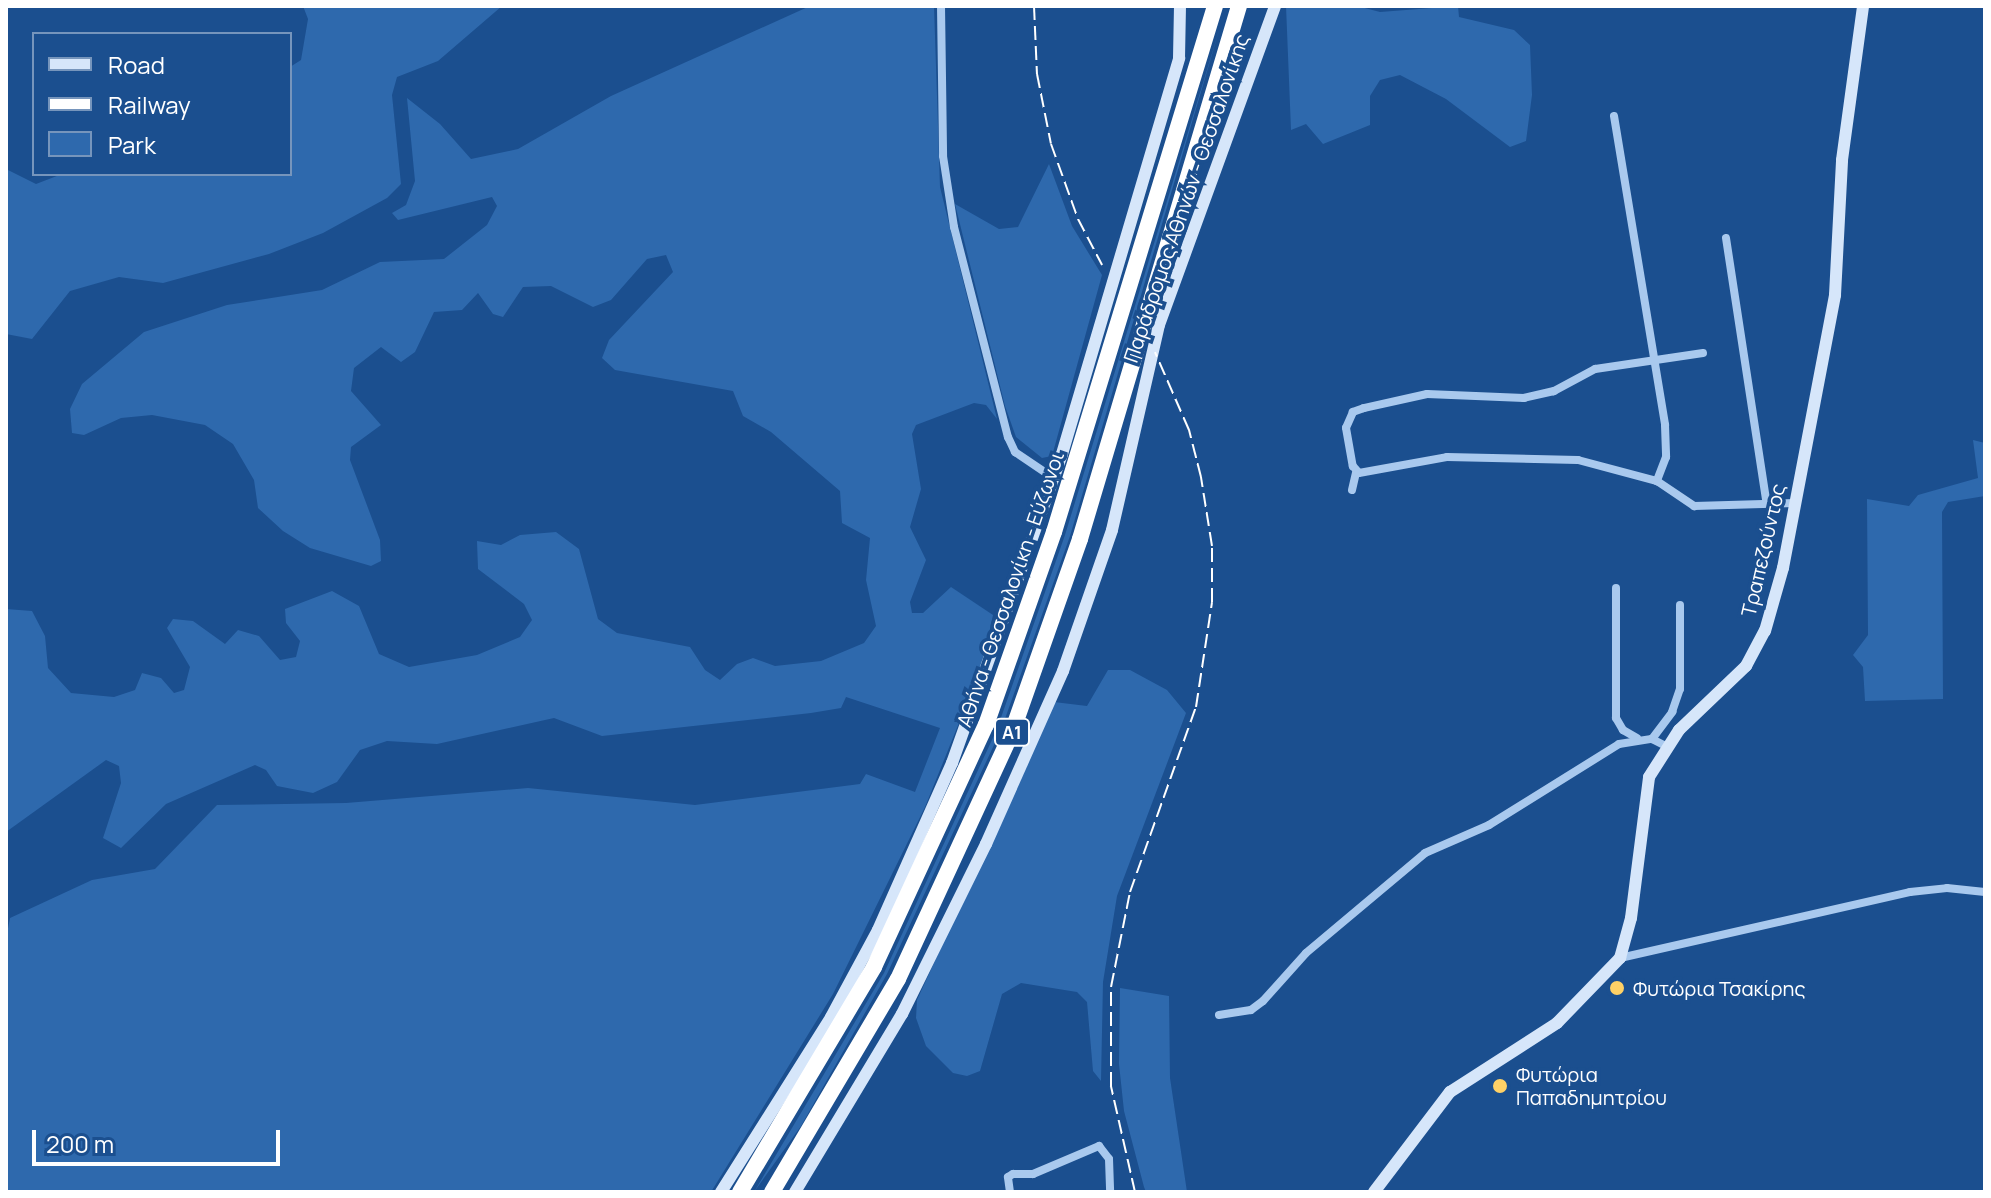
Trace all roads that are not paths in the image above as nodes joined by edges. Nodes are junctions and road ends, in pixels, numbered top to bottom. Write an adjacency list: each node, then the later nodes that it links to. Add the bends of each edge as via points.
1 (941, 6): 12 (street, via 943,156 954,227 1008,437 1015,452)
2 (1180, 6): 12 (main road, via 1179,58)
3 (1215, 6): 26 (highway, Αθήνα - Θεσσαλονίκη - Εύζωνοι / Α1, via 1054,532 986,725 874,967)
4 (1239, 6): 27 (highway, Α1, via 1080,539 1011,735 898,979)
5 (1275, 6): 28 (main road, Παράδρομος Αθηνών - Θεσσαλονίκης, via 1159,325 1112,530 1063,671 902,1014)
6 (1863, 6): 16 (main road, Τραπεζούντος, via 1842,160 1838,275)
7 (1614, 116): 10 (street)
8 (1726, 238): 15 (street)
9 (1703, 353): 10 (street)
10 (1654, 362): 11 (street, via 1595,369 1554,391 1524,398 1427,394 1353,412 1346,428); 13 (street, via 1666,441 1663,476)
11 (1356, 472): 13 (street, via 1447,457 1502,456 1578,460); 14 (street)
12 (1055, 479): 25 (main road, via 952,763 878,930 831,1017)
13 (1657, 481): 15 (street, via 1694,506)
14 (1352, 490)
15 (1766, 500): 16 (street)
16 (1795, 503): 21 (main road, Τραπεζούντος, via 1783,568 1756,648 1734,680)
17 (1616, 588): 19 (street, via 1616,718)
18 (1680, 605): 20 (street, via 1680,689 1672,712)
19 (1637, 738): 20 (street); 24 (street, via 1595,755 1489,825 1425,853 1306,953 1263,1001 1251,1010)
20 (1652, 739): 21 (street)
21 (1666, 746): 23 (main road, Τραπεζούντος, via 1644,793 1631,918)
22 (1985, 892): 23 (street, via 1947,888 1886,896)
23 (1620, 958): 31 (main road, Τραπεζούντος, via 1593,992 1557,1023 1450,1092)
24 (1219, 1015)
25 (721, 1192)
26 (740, 1192)
27 (772, 1192)
28 (795, 1192)
29 (1010, 1192): 30 (street, via 1008,1177 1013,1174 1033,1174 1099,1146 1109,1159)
30 (1110, 1192)
31 (1374, 1192)

